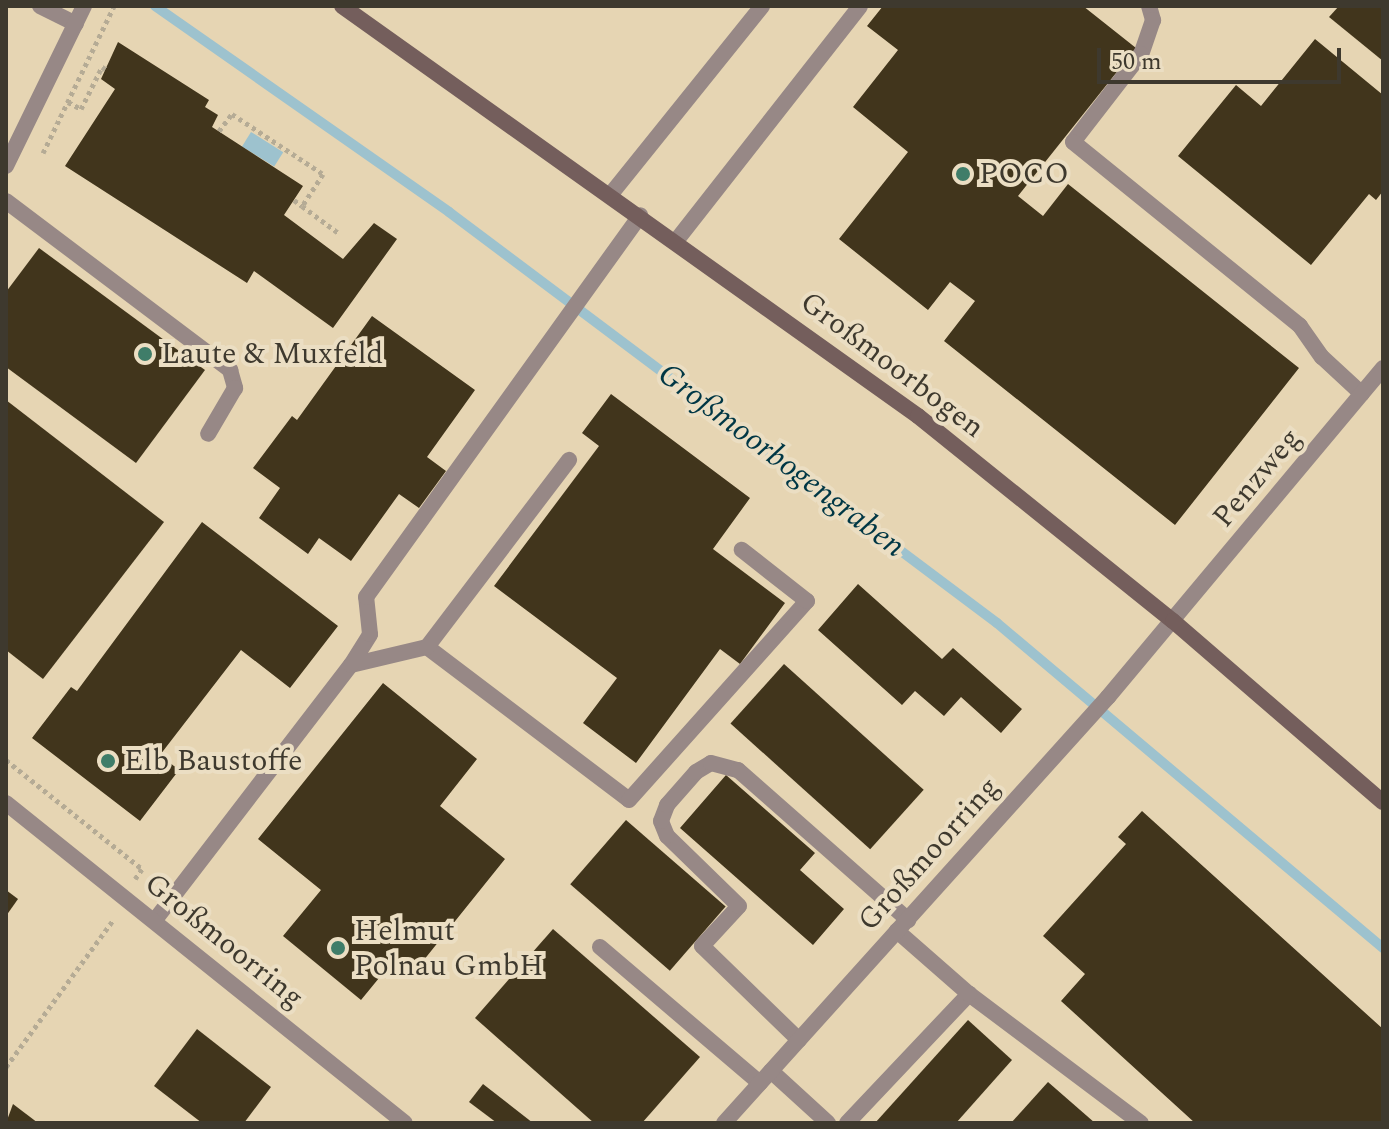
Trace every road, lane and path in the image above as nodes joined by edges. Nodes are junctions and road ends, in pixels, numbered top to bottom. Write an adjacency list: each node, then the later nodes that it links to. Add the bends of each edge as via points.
1 (40, 6): 7 (street)
2 (84, 6): 7 (street)
3 (342, 6): 12 (main road, Großmoorbogen)
4 (762, 6): 12 (street)
5 (860, 6): 18 (street)
6 (1149, 6): 20 (street, via 1153,20 1141,54 1073,142 1300,326 1322,357)
7 (76, 24): 11 (street)
8 (107, 70): 9 (path, via 102,67 81,109)
9 (68, 102)
10 (219, 131): 15 (path, via 232,114 323,174)
11 (6, 166)
12 (611, 194): 16 (main road, Großmoorbogen)
13 (294, 200): 15 (path)
14 (6, 201): 21 (street, via 230,370 235,388)
15 (302, 206): 17 (path)
16 (640, 215): 18 (main road, Großmoorbogen); 26 (street, via 366,597 370,634)
17 (340, 234)
18 (676, 241): 24 (main road, Großmoorbogen, via 918,416)
19 (1383, 368): 20 (street, Penzweg)
20 (1362, 394): 24 (street, Penzweg)
21 (208, 434)
22 (569, 460): 25 (street)
23 (742, 550): 25 (street, via 807,601 629,800)
24 (1173, 621): 28 (main road, Großmoorbogen); 32 (street, Großmoorring)
25 (427, 647): 26 (street)
26 (351, 665): 31 (street)
27 (6, 760): 30 (path, via 142,869)
28 (1383, 802)
29 (6, 803): 30 (street, Großmoorring)
30 (123, 895): 31 (street, Großmoorring)
31 (155, 920): 39 (street, Großmoorring)
32 (902, 926): 35 (street); 36 (street, Großmoorring); 36 (street, via 738,770 711,763 696,772 667,805 661,821 667,836 739,906 702,946)
33 (108, 932): 37 (path)
34 (600, 947): 38 (street)
35 (969, 994): 42 (street); 43 (street)
36 (799, 1040): 38 (street, Großmoorring)
37 (6, 1067)
38 (765, 1077): 40 (street, Großmoorring); 41 (street)
39 (405, 1123)
40 (724, 1123)
41 (828, 1123)
42 (847, 1123)
43 (1141, 1123)

